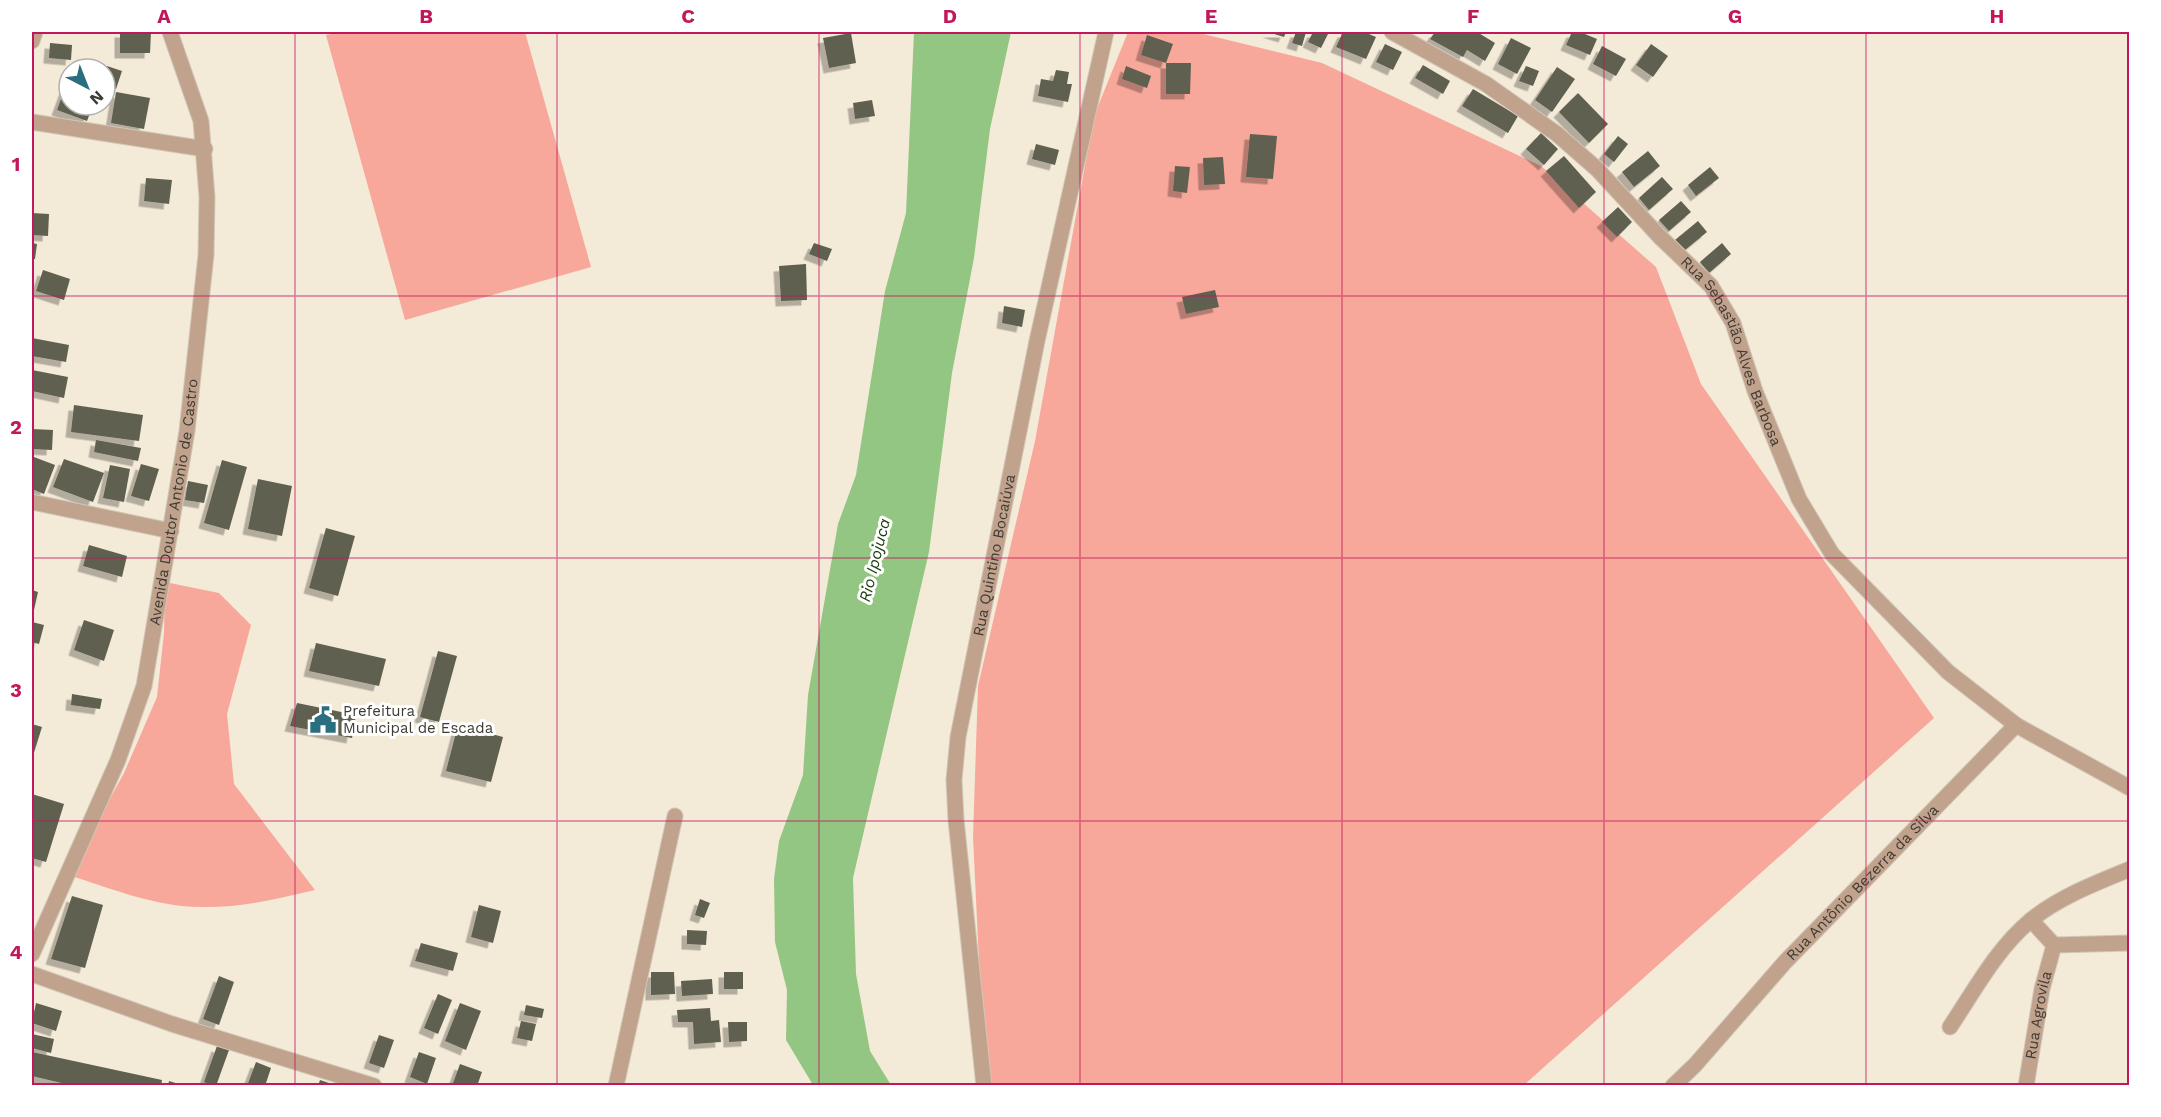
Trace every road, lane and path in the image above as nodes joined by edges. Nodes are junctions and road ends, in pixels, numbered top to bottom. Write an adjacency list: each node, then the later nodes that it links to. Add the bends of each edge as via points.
1 (35, 32): 5 (street)
2 (170, 32): 7 (street, Avenida Doutor Antonio de Castro, via 190,84)
3 (1106, 32): 22 (street, Rua Quintino Bocaiúva, via 1037,340 958,737 956,820)
4 (1392, 32): 10 (street, Rua Sebastião Alves Barbosa, via 1486,84 1557,134 1597,169 1711,286 1733,323 1755,391 1799,499 1832,554 1948,672)
5 (32, 41)
6 (32, 123): 7 (street)
7 (205, 149): 9 (street, Avenida Doutor Antonio de Castro, via 206,255 187,431)
8 (32, 502): 9 (street)
9 (171, 531): 16 (street, Avenida Doutor Antonio de Castro, via 152,645 132,723)
10 (2016, 725): 11 (street, Rua Sebastião Alves Barbosa); 23 (street, Rua Antônio Bezerra da Silva, via 1785,962)
11 (2130, 788)
12 (675, 816): 21 (street)
13 (2130, 869): 14 (street, via 2081,889)
14 (2031, 920): 17 (street); 19 (street, via 1997,957)
15 (2130, 943): 17 (street)
16 (33, 945)
17 (2054, 945): 24 (street, Rua Agrovila, via 2042,989)
18 (32, 974): 20 (street, via 172,1024)
19 (1950, 1027)
20 (374, 1086)
21 (616, 1086)
22 (984, 1086)
23 (1673, 1086)
24 (2026, 1086)

